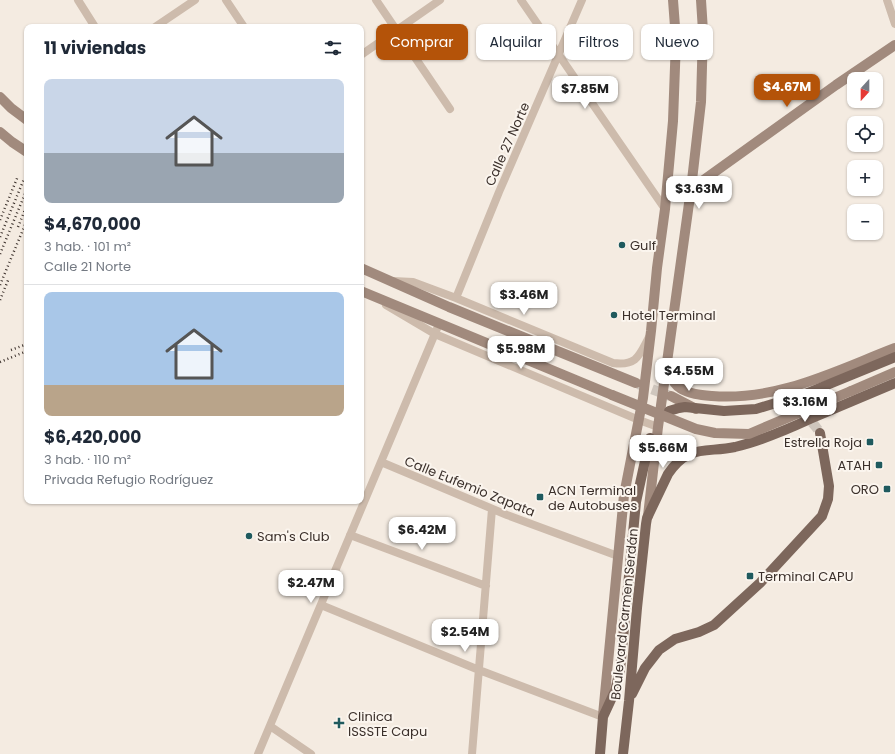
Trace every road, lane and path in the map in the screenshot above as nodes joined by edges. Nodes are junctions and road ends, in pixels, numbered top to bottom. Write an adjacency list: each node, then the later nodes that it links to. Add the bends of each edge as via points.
1 (78, 0): 11 (street)
2 (195, 0): 12 (street)
3 (226, 0): 13 (street)
4 (376, 0): 14 (street)
5 (440, 0): 15 (street)
6 (521, 0): 20 (street)
7 (582, 0): 20 (street, Calle 27 Norte)
8 (673, 0): 28 (main road, Boulevard Carmen Serdán, via 676,40 673,113)
9 (701, 0): 27 (main road, Boulevard Carmen Serdán, via 701,102)
10 (887, 0): 16 (street)
11 (93, 24)
12 (159, 24)
13 (242, 24)
14 (393, 24)
15 (406, 24)
16 (895, 24)
17 (376, 45): 19 (street)
18 (895, 45): 27 (main road)
19 (364, 53)
20 (559, 55): 28 (street); 32 (street, Calle 27 Norte)
21 (417, 60): 23 (street)
22 (0, 97): 24 (main road)
23 (450, 109)
24 (24, 115)
25 (0, 132): 26 (main road)
26 (24, 150)
27 (691, 190): 37 (main road, Boulevard Carmen Serdán)
28 (664, 209): 34 (main road, Boulevard Carmen Serdán)
29 (364, 269): 30 (main road)
30 (390, 280): 32 (street, via 413,282); 39 (main road, via 449,307)
31 (364, 293): 33 (main road)
32 (456, 298): 34 (street, via 614,364 630,364 637,358)
33 (437, 329): 38 (main road, bridge, via 701,431 715,433 749,434); 46 (street); 50 (street)
34 (652, 331): 46 (main road, Boulevard Carmen Serdán)
35 (895, 348): 37 (main road, via 811,381 773,392 743,396 712,396 688,392 678,387)
36 (895, 358): 42 (main road)
37 (666, 368): 47 (main road, Boulevard Carmen Serdán)
38 (895, 372)
39 (636, 383)
40 (895, 383): 54 (main road, via 776,434 735,447 705,449 685,456 668,474)
41 (672, 396): 44 (main road)
42 (773, 405): 43 (main road); 44 (main road, via 743,411)
43 (786, 407)
44 (696, 409): 45 (main road, via 679,408)
45 (669, 411)
46 (639, 420): 47 (street); 56 (main road, Boulevard Carmen Serdán, via 624,496)
47 (658, 427): 54 (main road, Boulevard Carmen Serdán)
48 (820, 433): 60 (main road, via 829,486 827,505 822,516 760,583 714,625 675,639 659,650 645,668)
49 (650, 438): 61 (main road, via 636,502 620,670 615,692)
50 (381, 462): 51 (street); 53 (street, Calle Eufemio Zapata)
51 (364, 501)
52 (363, 504): 55 (street)
53 (492, 509): 56 (street, Calle Eufemio Zapata); 57 (street)
54 (647, 518): 60 (main road, Boulevard Carmen Serdán)
55 (350, 534): 57 (street); 58 (street)
56 (618, 556): 61 (main road, Boulevard Carmen Serdán)
57 (486, 586): 59 (street)
58 (321, 605): 59 (street); 62 (street)
59 (479, 670): 61 (street); 65 (street)
60 (629, 701): 67 (main road, Boulevard Carmen Serdán)
61 (603, 717): 66 (main road, Boulevard Carmen Serdán)
62 (270, 726): 63 (street); 64 (street)
63 (258, 754)
64 (311, 754)
65 (472, 754)
66 (600, 754)
67 (623, 754)

